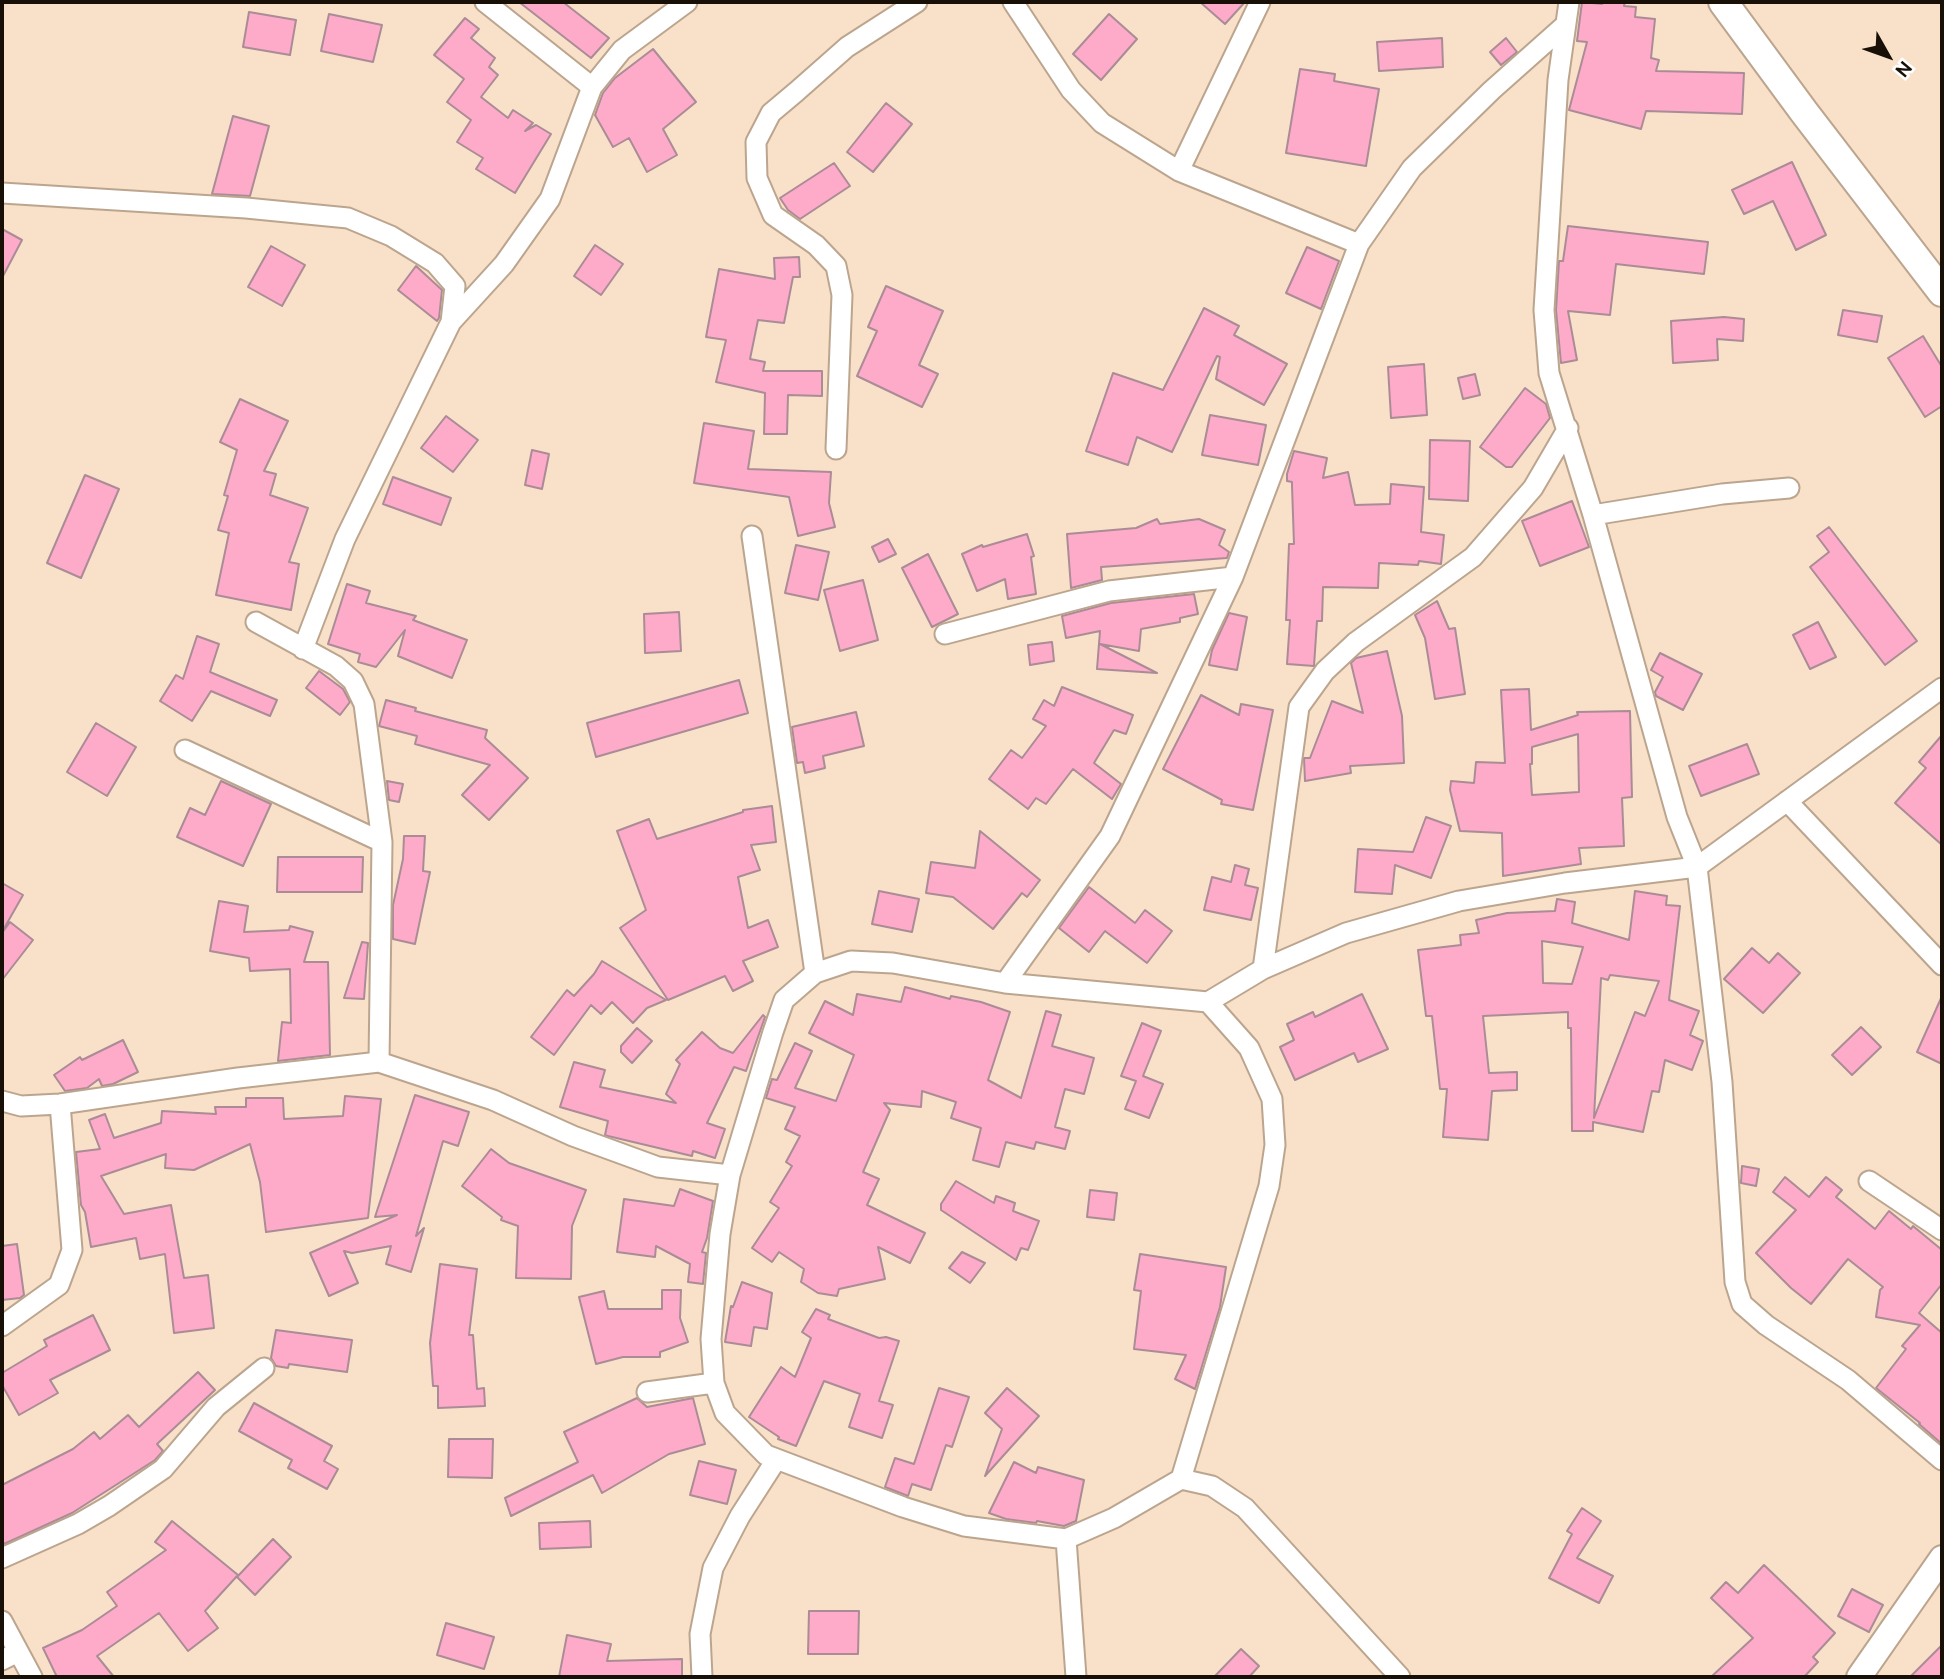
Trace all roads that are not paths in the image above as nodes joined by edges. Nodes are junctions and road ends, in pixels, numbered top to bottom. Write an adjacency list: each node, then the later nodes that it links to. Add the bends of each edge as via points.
1 (485, 2): 9 (street)
2 (687, 2): 9 (street, via 622,50)
3 (917, 2): 16 (street, via 847,47 771,113 755,142 757,178 773,215 816,245 836,266 842,295)
4 (1013, 2): 10 (street, via 1087,109)
5 (1260, 2): 10 (street)
6 (1569, 2): 8 (street)
7 (1723, 2): 13 (main road)
8 (1564, 26): 12 (street, via 1412,168); 15 (street, via 1544,310 1549,373)
9 (592, 87): 14 (street, via 550,199 504,264)
10 (1179, 171): 12 (street)
11 (2, 193): 14 (street, via 348,218 391,236 435,263 455,286)
12 (1359, 244): 20 (street)
13 (1942, 292)
14 (451, 322): 23 (street, via 345,539)
15 (1568, 428): 18 (street); 30 (street, via 1533,488 1473,557 1356,642 1325,671 1299,707)
16 (836, 449)
17 (1789, 488): 18 (street)
18 (1593, 515): 28 (street, via 1677,817)
19 (752, 536): 31 (street)
20 (1233, 578): 22 (street, via 1109,591); 32 (street, via 1110,836)
21 (256, 622): 23 (street)
22 (945, 634)
23 (303, 649): 27 (street, via 353,681 363,704)
24 (1942, 688): 26 (street)
25 (186, 750): 27 (street)
26 (1787, 801): 28 (street); 29 (street)
27 (382, 842): 34 (street)
28 (1697, 867): 30 (street, via 1459,901 1346,933); 45 (street, via 1723,1082 1735,1282 1742,1304 1848,1381)
29 (1942, 965)
30 (1263, 969): 33 (street)
31 (815, 973): 32 (street, via 851,961 893,963); 37 (street, via 785,1000)
32 (1005, 983): 33 (street)
33 (1208, 1002): 46 (street, via 1248,1048 1272,1099 1275,1145 1269,1186)
34 (379, 1062): 36 (street); 37 (street, via 493,1100 658,1167)
35 (2, 1101): 36 (street, via 21,1106)
36 (60, 1104): 40 (street, via 72,1250 59,1284)
37 (730, 1175): 42 (street, via 711,1339)
38 (1870, 1181): 39 (street)
39 (1942, 1230)
40 (2, 1326)
41 (264, 1368): 48 (street, via 216,1408 163,1469 78,1524)
42 (714, 1383): 43 (street); 44 (street, via 725,1413)
43 (647, 1392)
44 (776, 1460): 47 (street, via 964,1526); 53 (street, via 713,1569 700,1634)
45 (1942, 1460)
46 (1181, 1479): 47 (street, via 1114,1518); 55 (street, via 1212,1486 1245,1508)
47 (1066, 1539): 54 (street)
48 (2, 1558)
49 (1942, 1558): 56 (street)
50 (2, 1621): 51 (street)
51 (10, 1656): 52 (street)
52 (32, 1677)
53 (702, 1677)
54 (1076, 1677)
55 (1400, 1677)
56 (1859, 1677)

